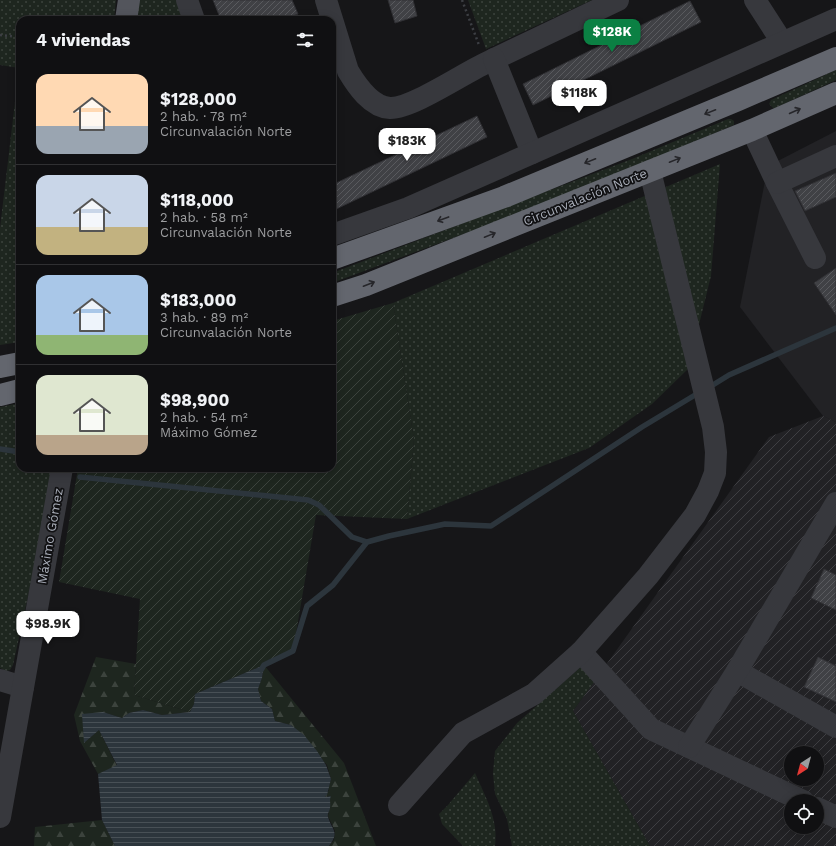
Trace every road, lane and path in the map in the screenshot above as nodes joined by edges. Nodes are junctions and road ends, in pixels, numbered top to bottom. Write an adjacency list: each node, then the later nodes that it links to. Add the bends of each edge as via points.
1 (129, 0): 7 (main road)
2 (186, 0): 8 (street)
3 (326, 0): 9 (street)
4 (462, 0): 16 (path)
5 (618, 0): 16 (street)
6 (755, 0): 14 (street)
7 (127, 16)
8 (192, 16)
9 (331, 16)
10 (836, 19): 14 (street)
11 (336, 32): 16 (street, via 348,71 372,101 382,107 392,108 412,102)
12 (0, 35): 13 (path)
13 (16, 37)
14 (782, 42): 20 (street)
15 (836, 58): 18 (highway)
16 (490, 61): 20 (street)
17 (836, 93): 19 (highway, Circunvalación Norte, one-way to 17)
18 (738, 100): 19 (highway); 25 (highway, one-way to 25, via 504,197)
19 (752, 130): 22 (highway, Circunvalación Norte, one-way to 19); 23 (street)
20 (532, 153): 24 (street, via 408,208)
21 (836, 156): 23 (street)
22 (650, 170): 27 (highway, Circunvalación Norte, one-way to 22, via 366,285); 32 (street, via 713,427 715,473 694,515 648,576)
23 (777, 183): 26 (street)
24 (336, 234)
25 (336, 258)
26 (815, 258)
27 (336, 295)
28 (16, 364): 29 (highway)
29 (0, 367)
30 (61, 472): 35 (street, Máximo Gómez)
31 (836, 503): 33 (street)
32 (581, 652): 37 (street, via 651,729); 39 (street, via 534,694 463,733)
33 (737, 670): 36 (street); 37 (street)
34 (0, 680): 35 (street)
35 (23, 687): 41 (street, Máximo Gómez)
36 (836, 727)
37 (690, 747): 38 (street)
38 (788, 794)
39 (399, 805)
40 (824, 811): 42 (street)
41 (0, 817)
42 (836, 817)

